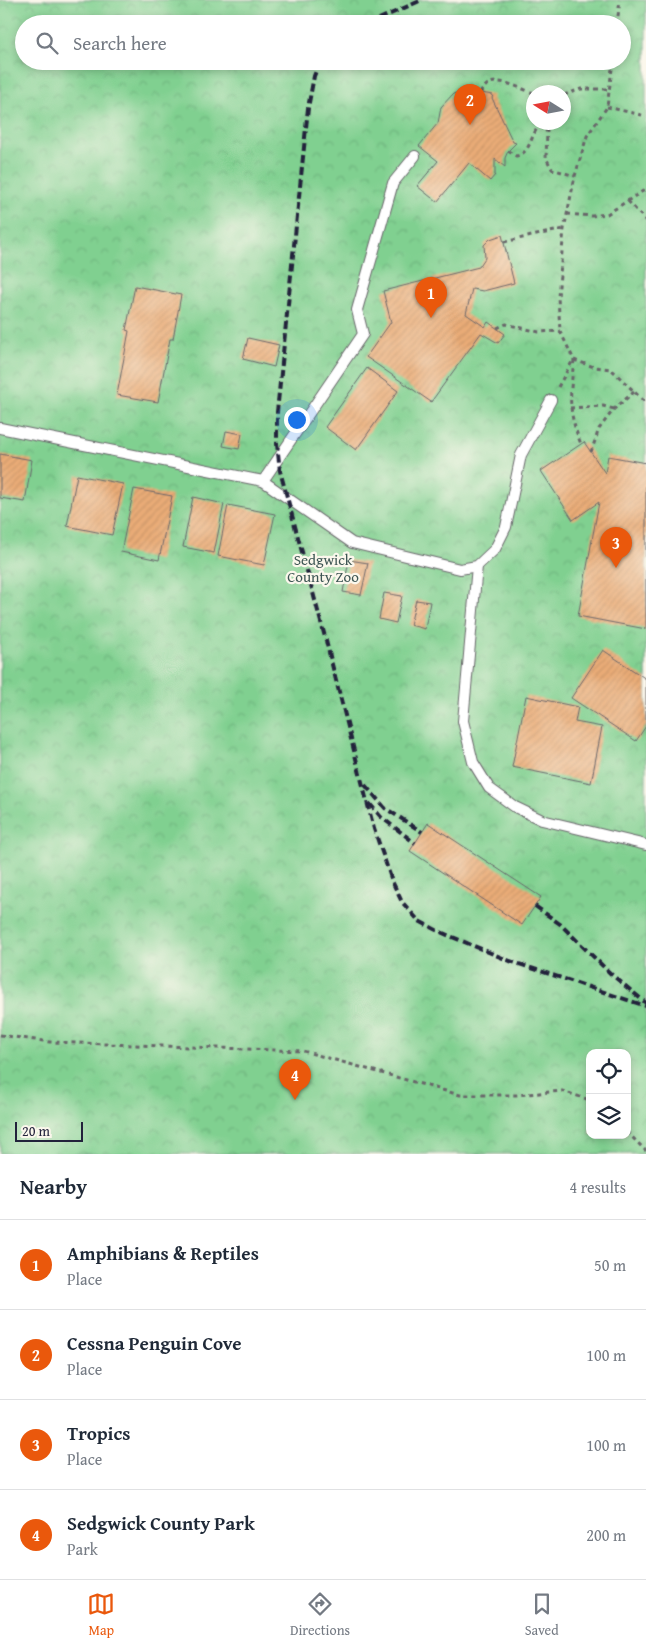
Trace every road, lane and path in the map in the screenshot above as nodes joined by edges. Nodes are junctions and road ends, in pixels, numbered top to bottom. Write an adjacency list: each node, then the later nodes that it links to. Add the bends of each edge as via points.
1 (620, 0): 2 (path)
2 (618, 15)
3 (612, 70): 4 (path)
4 (610, 88): 6 (path); 8 (path)
5 (526, 91): 7 (path, via 494,82 486,85)
6 (571, 93)
7 (480, 94)
8 (607, 106): 9 (path); 12 (path, via 587,136)
9 (646, 116)
10 (508, 151): 12 (path, via 516,156 523,155 539,126 547,131 546,158 552,169)
11 (416, 156): 30 (lane, via 393,183 357,310 363,334)
12 (575, 176): 15 (path)
13 (646, 189): 14 (path)
14 (628, 201): 15 (path, via 607,214); 16 (path)
15 (567, 214): 17 (path)
16 (646, 221)
17 (564, 229): 18 (path); 20 (path, via 558,297)
18 (504, 242)
19 (497, 328): 20 (path, via 506,324 539,332)
20 (560, 330): 21 (path)
21 (574, 360): 22 (path, via 611,369); 23 (path); 25 (path)
22 (634, 392): 24 (path); 26 (path)
23 (551, 400): 31 (lane, via 522,455 506,526 495,549)
24 (646, 403)
25 (570, 408): 26 (path, via 603,406); 28 (path)
26 (614, 409): 29 (path, via 599,429)
27 (0, 428): 30 (lane)
28 (581, 444)
29 (592, 452)
30 (263, 481): 31 (lane, via 352,542 460,569)
31 (477, 566): 32 (lane, via 463,721 473,762 489,788 514,807 542,820)
32 (646, 845)
33 (0, 1035): 34 (path, via 50,1042 303,1051 460,1095 516,1095 562,1090)
34 (586, 1099)
35 (631, 1136): 36 (path)
36 (646, 1151)

